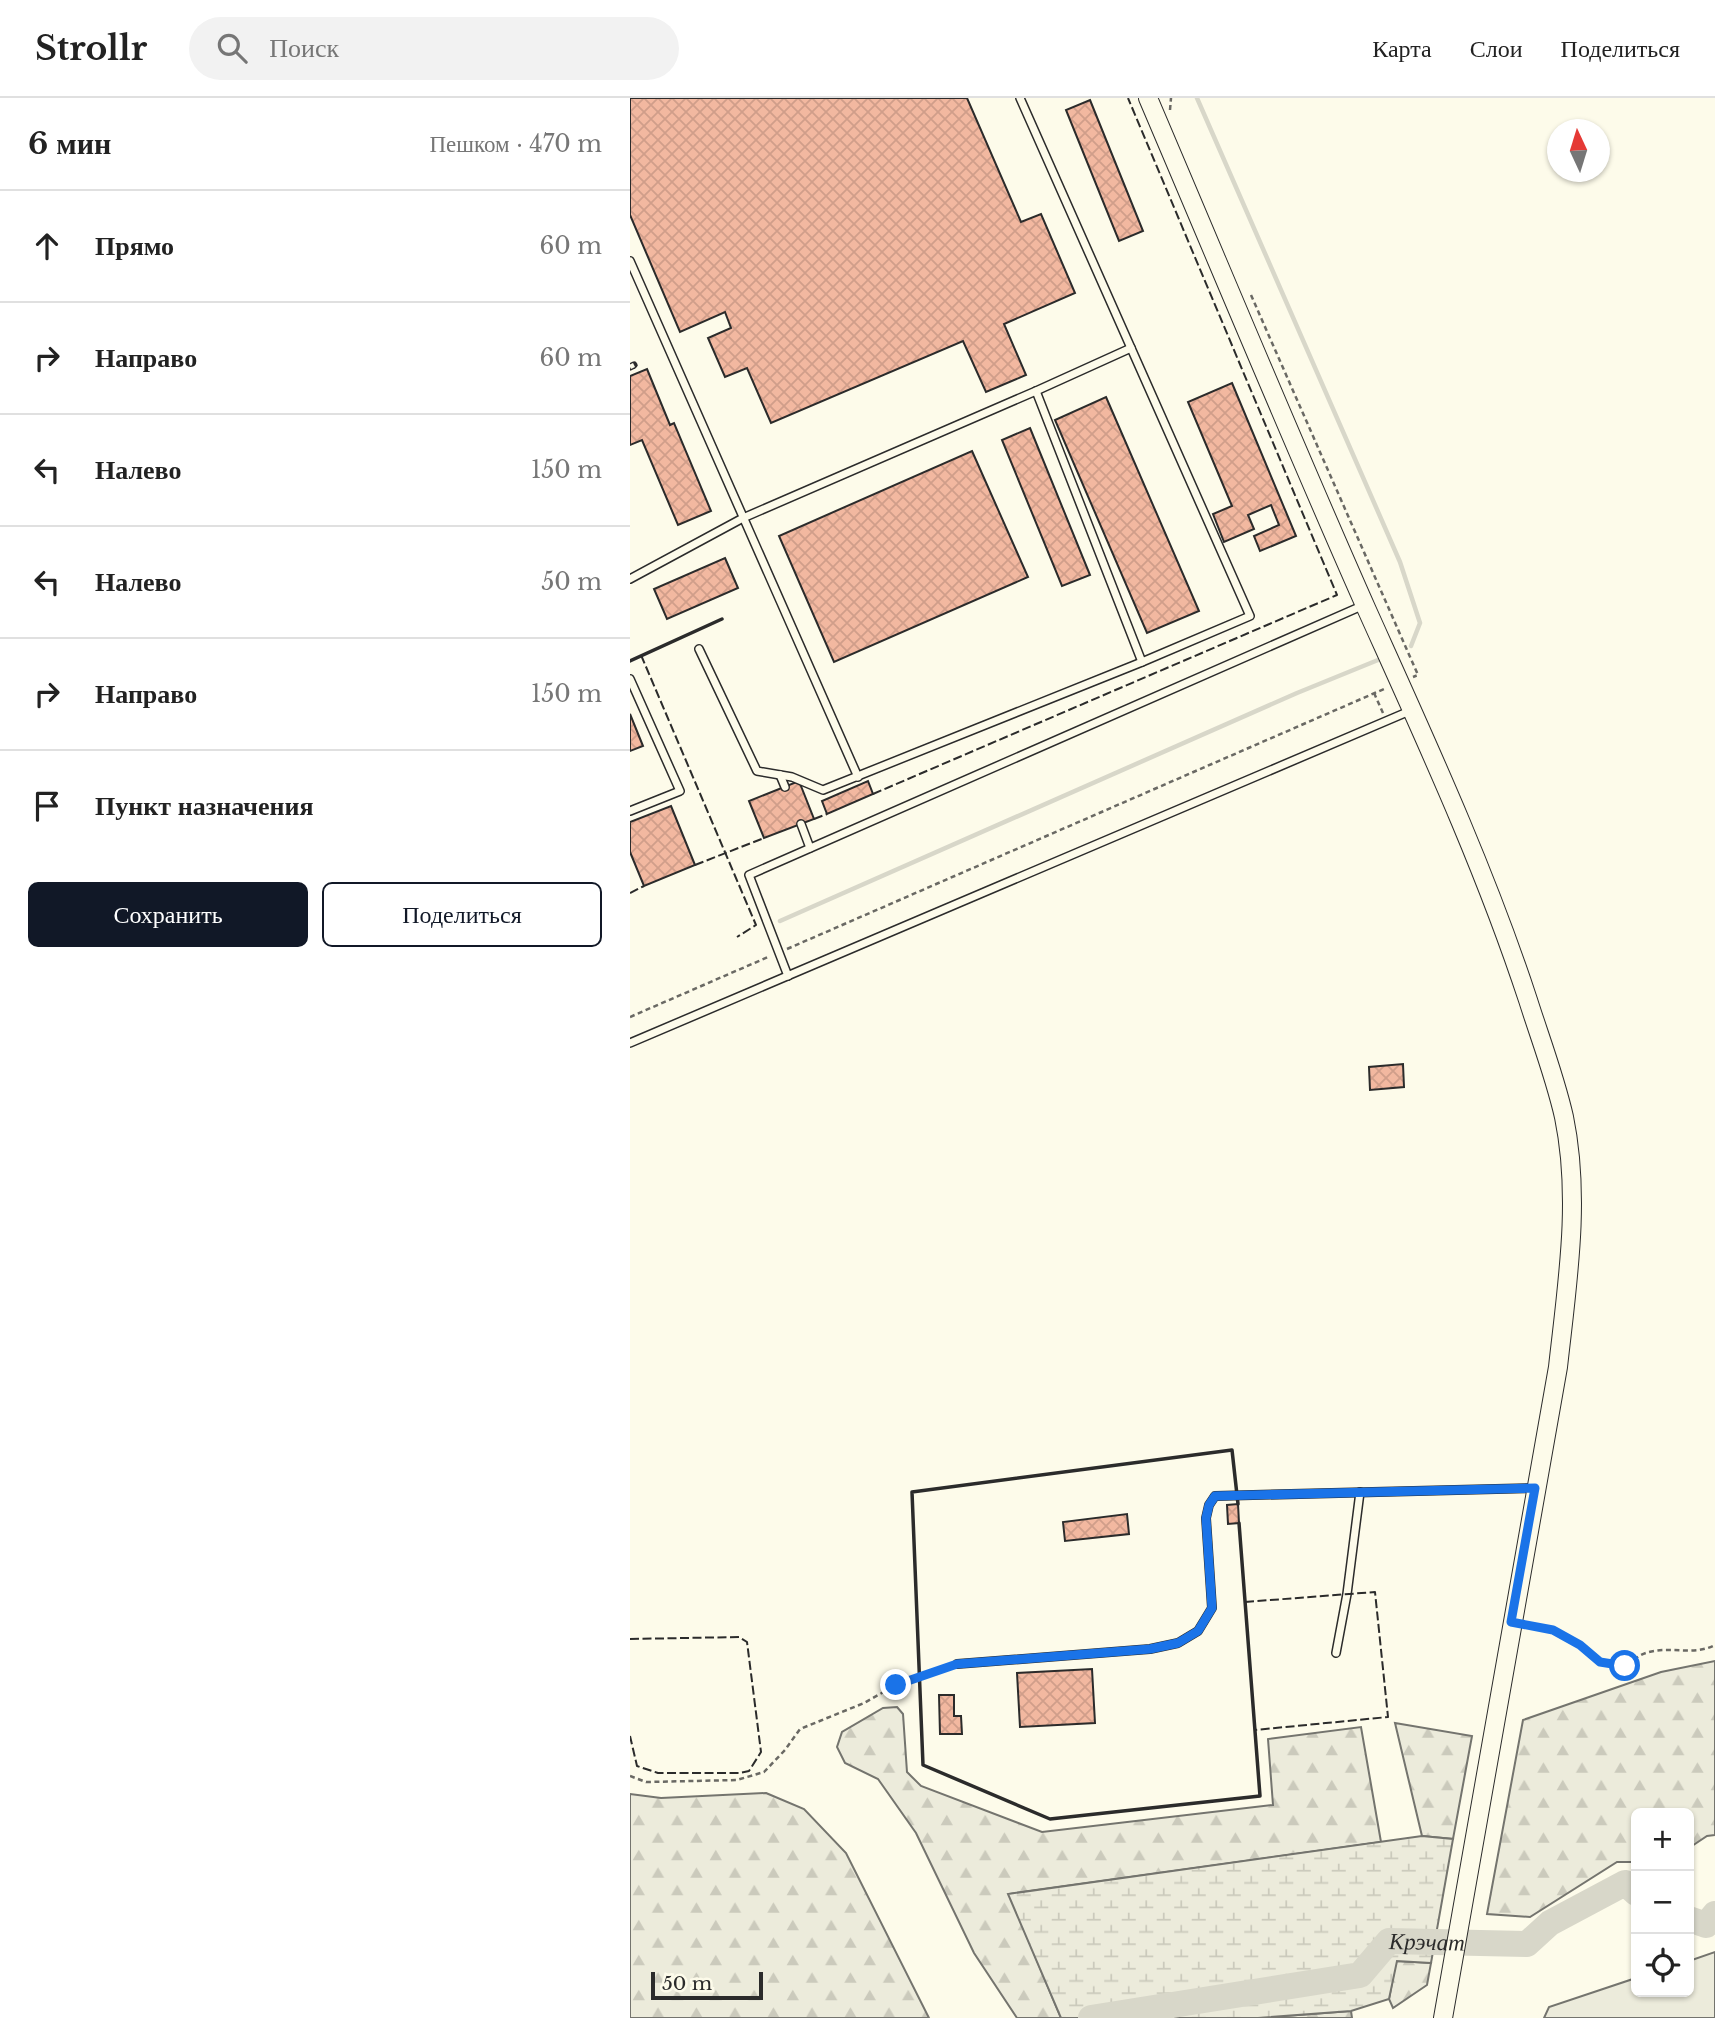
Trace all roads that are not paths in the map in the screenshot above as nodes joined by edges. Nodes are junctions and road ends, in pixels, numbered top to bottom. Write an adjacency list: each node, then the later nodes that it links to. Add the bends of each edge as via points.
1 (1020, 98): 4 (lane)
2 (1148, 98): 8 (street)
3 (630, 261): 6 (lane)
4 (1130, 348): 5 (lane); 10 (lane, via 1250,615)
5 (1036, 391): 6 (lane); 10 (lane)
6 (743, 518): 7 (lane); 14 (lane)
7 (630, 579)
8 (1365, 605): 12 (street); 18 (lane)
9 (699, 649): 13 (lane, via 757,771)
10 (1142, 662): 14 (lane)
11 (630, 679): 16 (lane, via 680,791)
12 (1412, 710): 19 (lane); 21 (street, via 1508,941 1551,1072 1570,1160 1569,1269 1558,1367)
13 (780, 775): 14 (lane, via 823,790); 15 (lane)
14 (858, 777)
15 (785, 787)
16 (630, 811)
17 (801, 824): 18 (lane)
18 (810, 848): 19 (lane, via 749,875)
19 (788, 976): 20 (lane)
20 (630, 1043)
21 (1535, 1488): 22 (lane); 25 (street)
22 (1360, 1492): 23 (lane); 24 (lane, via 1215,1496 1206,1518 1212,1608 1198,1631 1178,1643)
23 (1336, 1653)
24 (957, 1664)
25 (1443, 2018)

